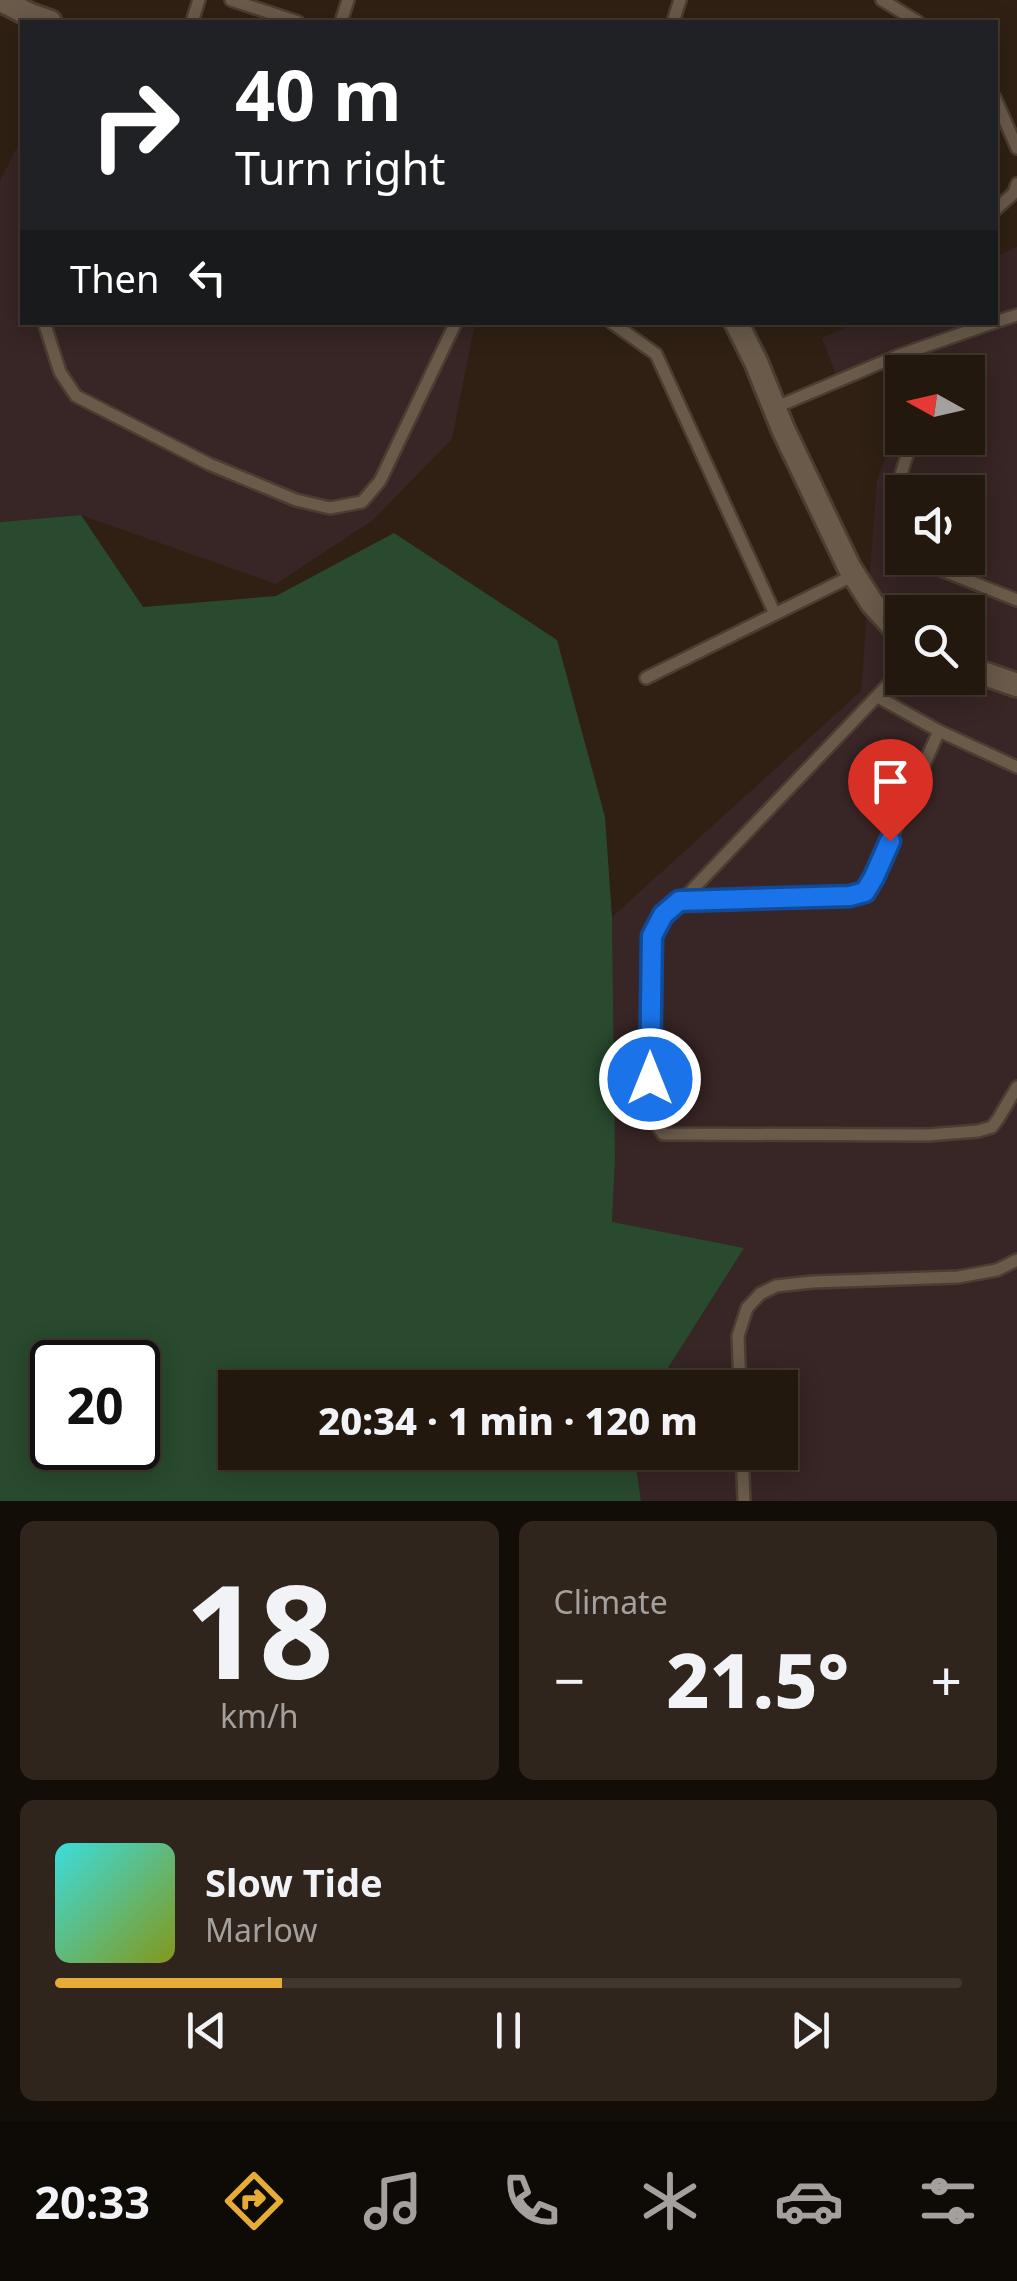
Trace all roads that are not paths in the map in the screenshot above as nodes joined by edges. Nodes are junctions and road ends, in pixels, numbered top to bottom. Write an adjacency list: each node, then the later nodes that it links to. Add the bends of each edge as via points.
1 (1, 0): 5 (street)
2 (232, 0): 4 (lane)
3 (882, 0): 7 (lane)
4 (267, 6): 6 (lane)
5 (44, 20)
6 (294, 20)
7 (915, 20)
8 (998, 105): 9 (lane)
9 (1017, 148)
10 (1017, 184): 11 (lane)
11 (998, 207)
12 (45, 325): 13 (lane, via 60,372 76,396 209,464 330,508 362,502 380,480)
13 (455, 325)
14 (616, 325): 23 (lane, via 656,354)
15 (738, 325): 19 (street)
16 (986, 325): 17 (lane)
17 (900, 355)
18 (885, 361): 19 (lane)
19 (774, 408): 20 (street)
20 (854, 575): 23 (lane); 24 (street)
21 (957, 575): 22 (lane)
22 (1017, 600)
23 (775, 614): 26 (lane)
24 (885, 617)
25 (985, 674): 27 (street)
26 (646, 678)
27 (1017, 684)
28 (885, 688): 29 (lane)
29 (878, 696): 30 (lane); 32 (lane)
30 (938, 731): 31 (lane); 32 (lane, via 865,892)
31 (1017, 767)
32 (679, 901): 33 (lane, via 652,936 650,1114 664,1134 978,1131 992,1126)
33 (1017, 1088)
34 (1017, 1260): 35 (lane, via 958,1276 776,1286 747,1308 738,1336)
35 (739, 1370)
36 (743, 1470): 37 (lane)
37 (744, 1501)

